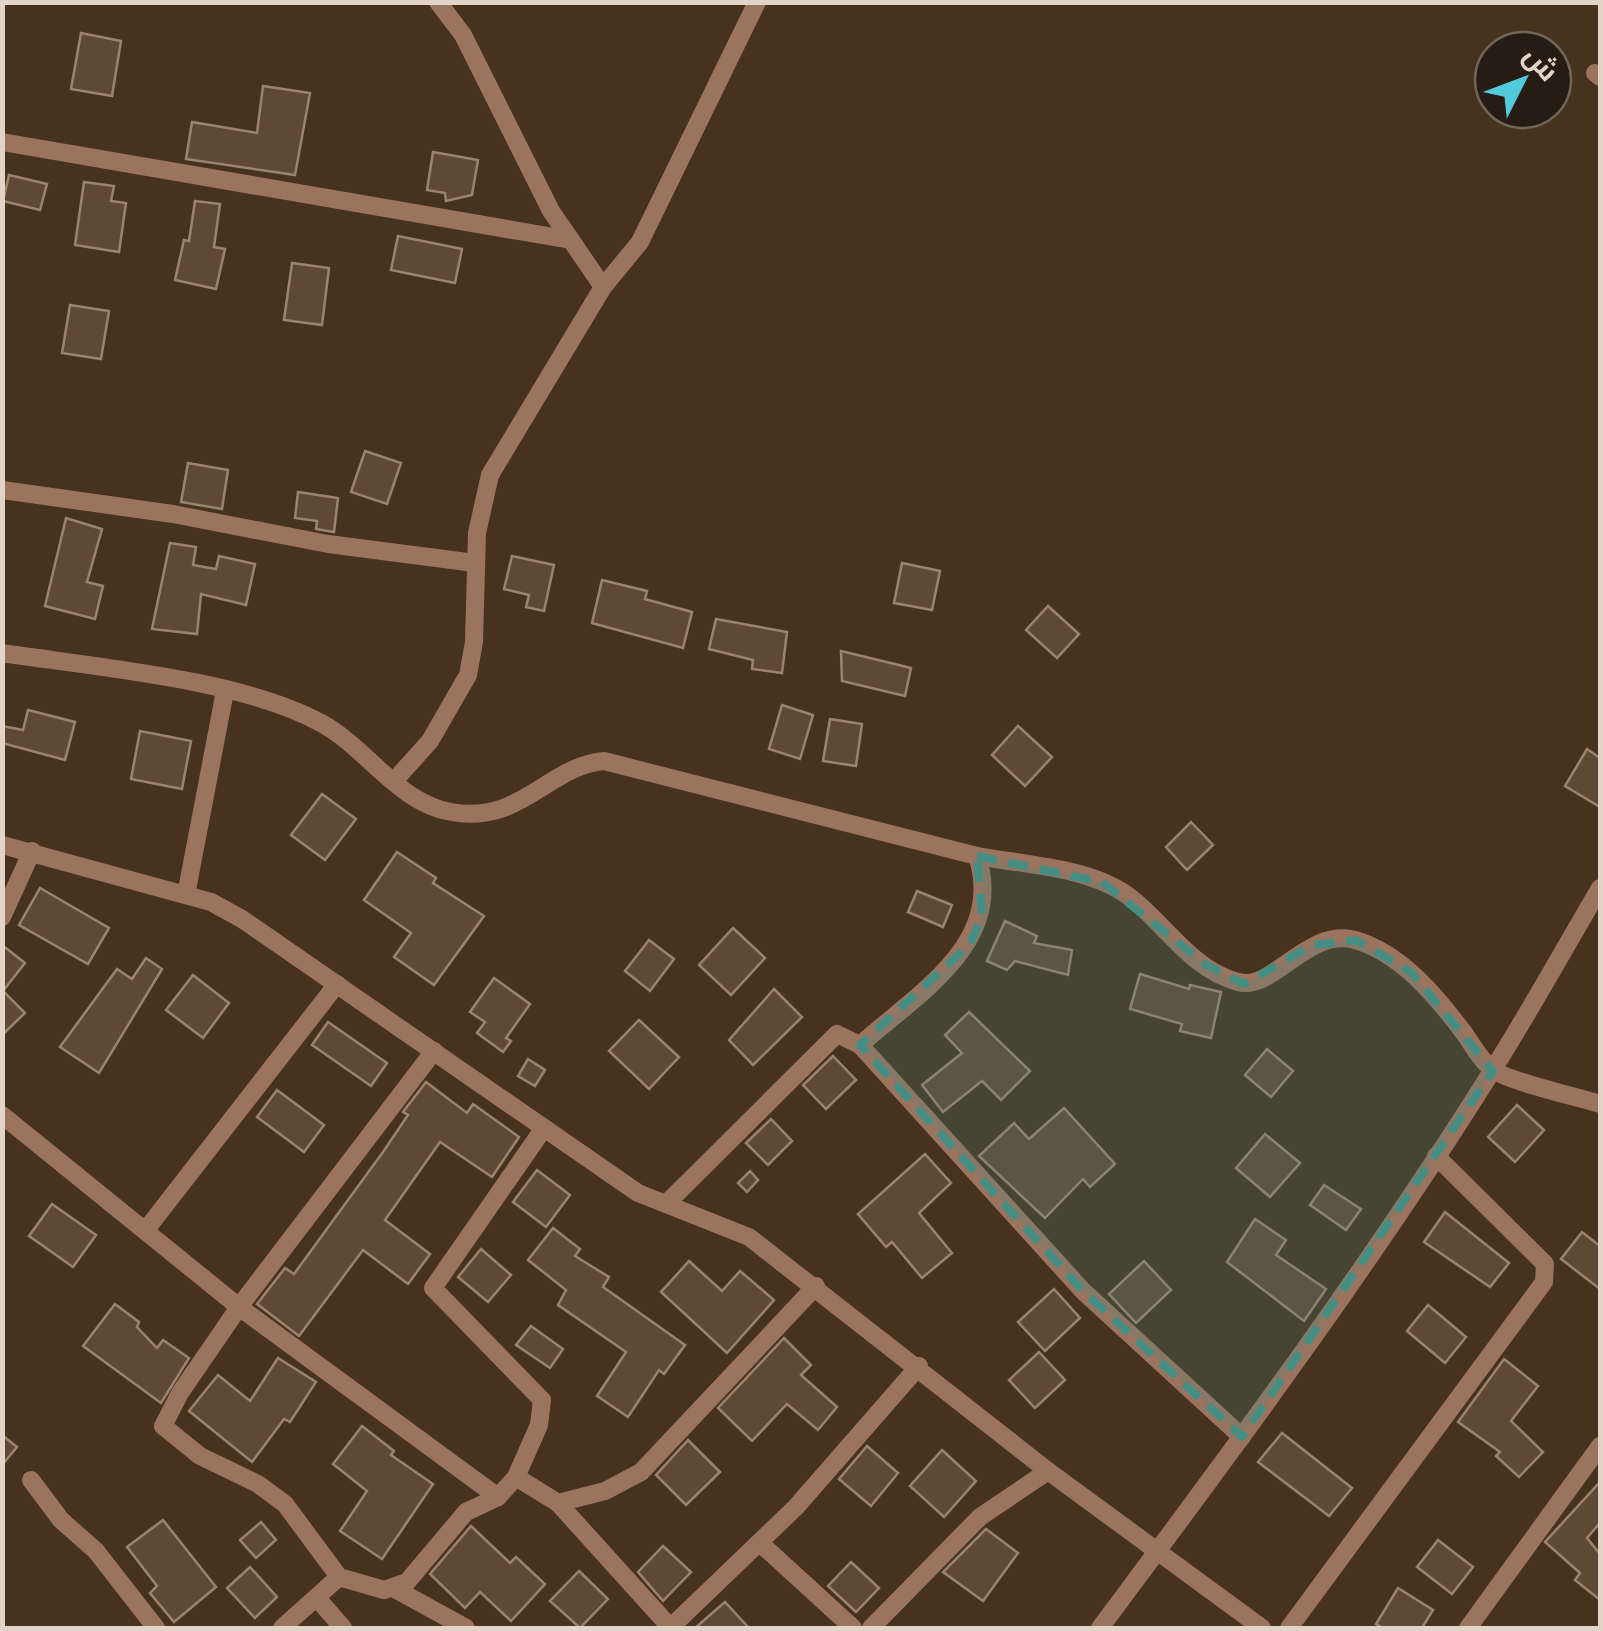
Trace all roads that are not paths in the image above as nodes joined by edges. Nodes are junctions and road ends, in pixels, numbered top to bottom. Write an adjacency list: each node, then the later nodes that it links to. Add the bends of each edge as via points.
1 (438, 2): 4 (street, via 463,36)
2 (758, 2): 5 (street, via 640,242)
3 (2, 142): 4 (street)
4 (571, 240): 5 (street)
5 (603, 287): 7 (street, via 490,475)
6 (2, 490): 7 (street)
7 (474, 563): 10 (street, via 468,676 430,741)
8 (2, 654): 9 (street)
9 (225, 691): 10 (street, via 322,723); 15 (street)
10 (394, 781): 13 (street, via 417,800 452,813 501,810 578,764 604,761)
11 (2, 845): 12 (street)
12 (32, 852): 15 (street); 16 (street)
13 (978, 856): 18 (street, via 982,916 970,944); 20 (street, via 1102,882 1130,897 1194,956 1244,984 1256,983 1312,945 1356,940 1411,972)
14 (1600, 888): 20 (street)
15 (186, 895): 17 (street, via 242,919)
16 (2, 918)
17 (337, 984): 19 (street); 26 (street)
18 (860, 1045): 25 (street, via 836,1034); 30 (street, via 1083,1291)
19 (434, 1051): 23 (street); 28 (street)
20 (1492, 1070): 21 (street); 24 (street)
21 (1600, 1104)
22 (2, 1115): 26 (street)
23 (544, 1128): 25 (street, via 638,1193); 33 (street, via 433,1288 542,1400 539,1425)
24 (1436, 1156): 30 (street); 51 (street, via 1544,1264 1544,1282)
25 (668, 1202): 27 (street, via 750,1236)
26 (145, 1231): 28 (street)
27 (816, 1286): 29 (street); 36 (street, via 641,1472)
28 (239, 1307): 35 (street); 39 (street, via 163,1426 200,1456 285,1504)
29 (919, 1366): 32 (street); 37 (street)
30 (1242, 1437): 38 (street)
31 (1600, 1446): 52 (street)
32 (1048, 1471): 38 (street); 48 (street, via 971,1525)
33 (516, 1478): 35 (street); 36 (street)
34 (31, 1480): 42 (street)
35 (498, 1497): 40 (street, via 466,1512)
36 (558, 1503): 46 (street)
37 (760, 1544): 46 (street); 47 (street)
38 (1157, 1551): 49 (street); 50 (street)
39 (339, 1577): 40 (street); 41 (street)
40 (395, 1589): 45 (street)
41 (317, 1598): 43 (street); 44 (street)
42 (156, 1628)
43 (282, 1628)
44 (343, 1628)
45 (466, 1628)
46 (671, 1628)
47 (853, 1628)
48 (871, 1628)
49 (1100, 1628)
50 (1262, 1628)
51 (1289, 1628)
52 (1468, 1628)

